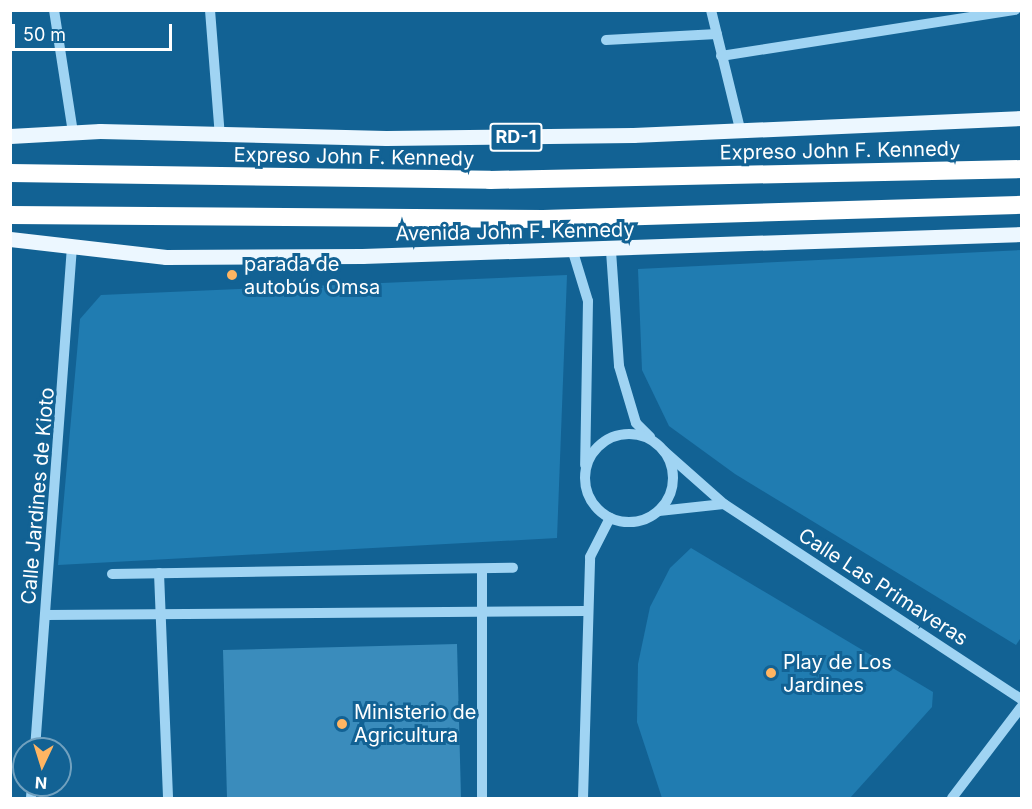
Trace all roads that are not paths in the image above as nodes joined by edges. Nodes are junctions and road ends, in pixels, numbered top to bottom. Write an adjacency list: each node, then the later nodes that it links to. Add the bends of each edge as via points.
1 (54, 10): 10 (street)
2 (210, 10): 12 (street)
3 (711, 10): 5 (street)
4 (1015, 10): 7 (street)
5 (717, 34): 6 (street); 7 (street)
6 (606, 40)
7 (721, 56): 9 (street)
8 (1022, 118): 9 (main road, RD-1)
9 (740, 129): 12 (main road, RD-1, via 459,138)
10 (73, 133): 11 (main road, RD-1); 12 (main road, RD-1)
11 (10, 136)
12 (220, 136)
13 (1022, 169): 14 (highway, Expreso John F. Kennedy / RD-1, via 364,179)
14 (10, 173)
15 (1022, 205): 16 (highway, via 555,219)
16 (10, 215)
17 (1022, 234): 20 (main road, Avenida John F. Kennedy)
18 (10, 239): 19 (main road, Avenida John F. Kennedy)
19 (72, 246): 21 (main road, Avenida John F. Kennedy, via 166,257); 34 (street, Calle Jardines de Kioto)
20 (611, 251): 21 (main road, Avenida John F. Kennedy); 22 (street, via 618,366 636,423)
21 (573, 252): 24 (street, via 588,301)
22 (654, 442): 23 (street); 24 (street, via 640,435 610,439 597,448)
23 (664, 451): 25 (street, Calle Las Primaveras); 26 (street, via 673,489)
24 (585, 475): 27 (street, via 591,500)
25 (724, 504): 26 (street); 36 (street, Calle Las Primaveras)
26 (659, 511): 27 (street, via 636,522)
27 (610, 518): 33 (street, via 590,557)
28 (513, 568): 29 (street)
29 (482, 569): 30 (street); 32 (street)
30 (159, 573): 31 (street); 35 (street)
31 (112, 574)
32 (485, 611): 33 (street); 35 (street); 40 (street)
33 (586, 611): 41 (street)
34 (46, 615): 35 (street); 38 (street, Calle Jardines de Kioto)
35 (159, 615): 39 (street)
36 (1022, 700)
37 (1022, 706): 42 (street)
38 (36, 737)
39 (168, 798)
40 (482, 798)
41 (583, 798)
42 (952, 798)

